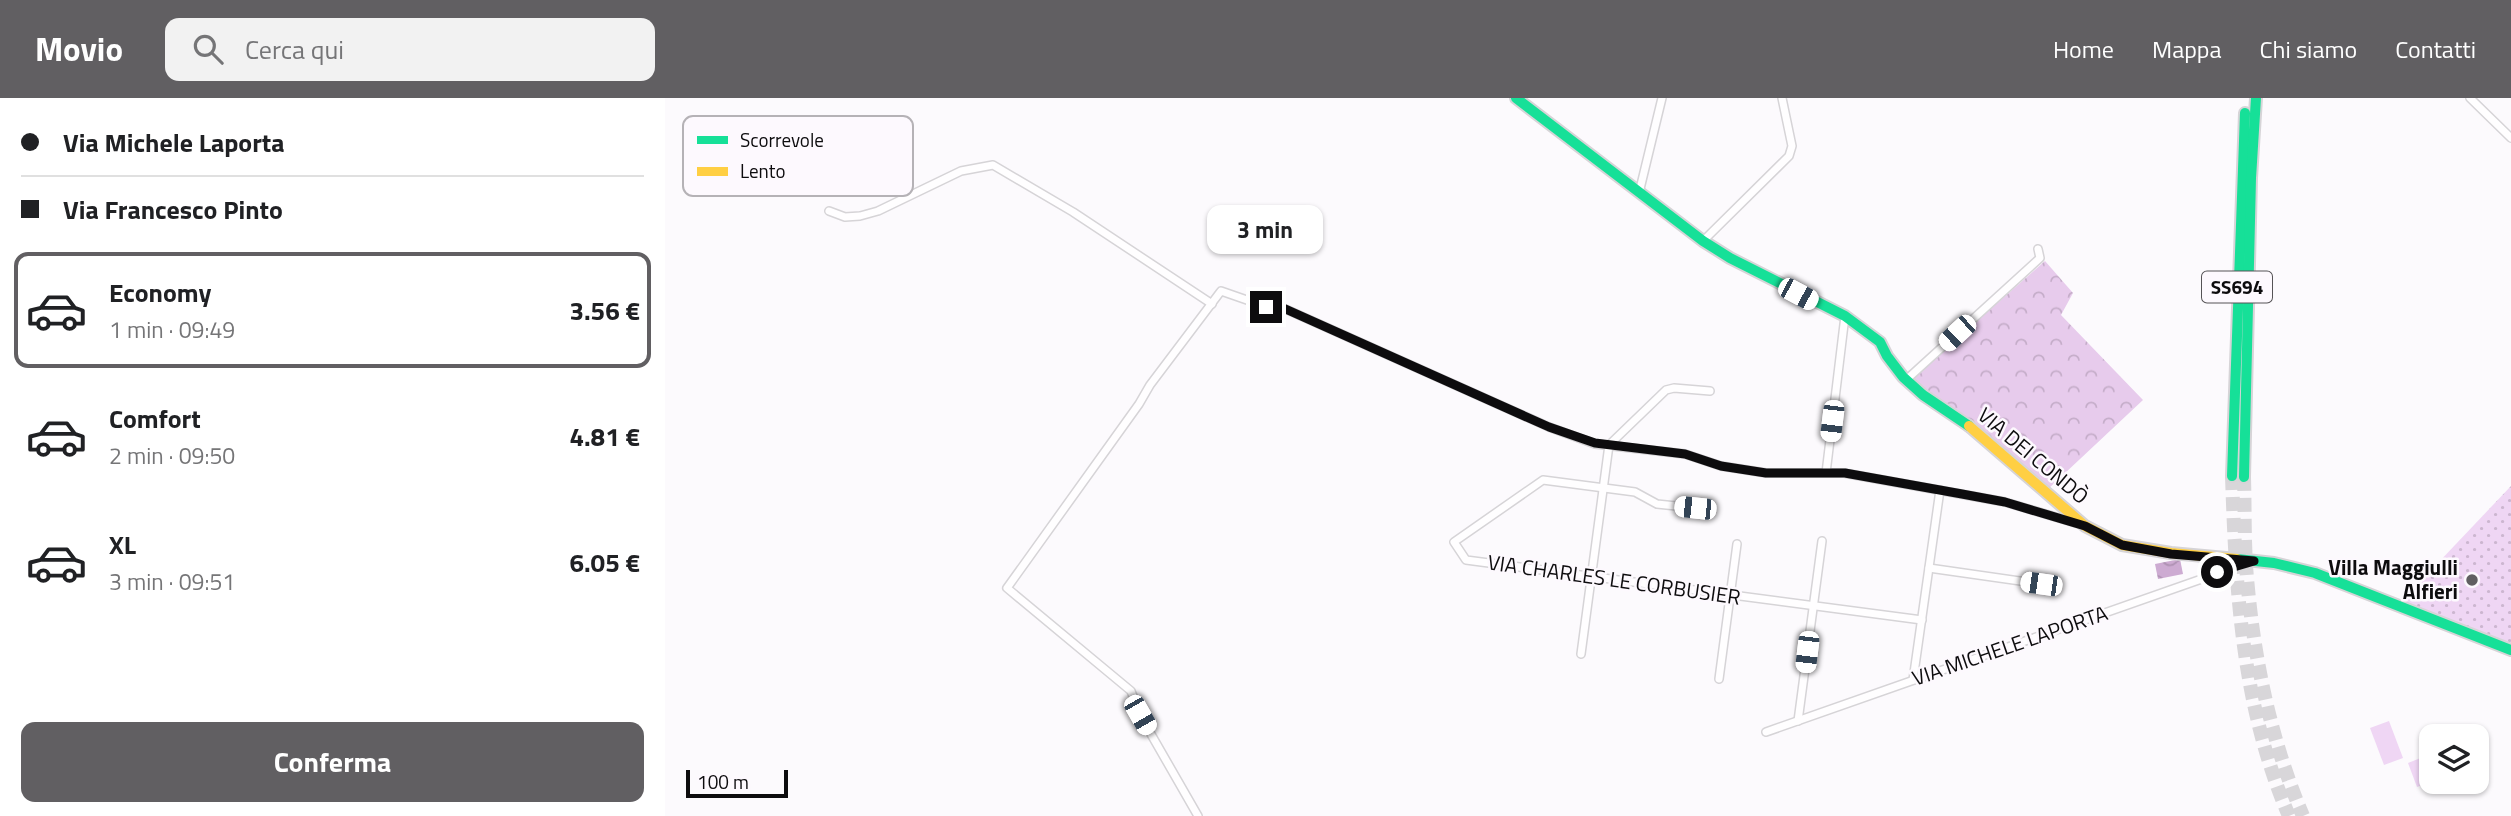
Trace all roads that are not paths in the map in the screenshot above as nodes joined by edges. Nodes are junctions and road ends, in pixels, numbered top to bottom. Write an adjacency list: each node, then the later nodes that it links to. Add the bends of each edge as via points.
1 (1516, 98): 9 (main road, VIA DEI CONDÒ)
2 (1662, 98): 9 (street)
3 (1782, 98): 12 (street, via 1792,146 1789,156)
4 (2246, 98): 20 (main road, SS694)
5 (2256, 98): 21 (main road, SS694)
6 (2470, 98): 7 (street)
7 (2511, 138)
8 (913, 193): 14 (street, via 961,171 993,165)
9 (1639, 193): 12 (main road, VIA DEI CONDÒ)
10 (906, 196): 11 (street, via 869,213 845,216)
11 (829, 211)
12 (1703, 240): 15 (main road, VIA DEI CONDÒ)
13 (2038, 249): 16 (street, via 2041,258)
14 (1212, 304): 18 (street, via 1221,291 1266,307 1281,307 1549,427); 41 (street, via 1007,588 1131,691)
15 (1845, 317): 16 (main road, VIA DEI CONDÒ, via 1880,342); 19 (street)
16 (1906, 380): 25 (main road, VIA DEI CONDÒ, via 1995,447)
17 (1710, 391): 18 (street, via 1666,390)
18 (1609, 445): 19 (street, via 1685,454 1766,473); 22 (street)
19 (1826, 473): 23 (street)
20 (2232, 476)
21 (2244, 477)
22 (1602, 488): 24 (street, VIA CHARLES LE CORBUSIER); 30 (street); 30 (street, VIA CHARLES LE CORBUSIER, via 1542,480 1454,542 1466,560)
23 (1940, 490): 25 (street, via 2005,502); 29 (street)
24 (1695, 508)
25 (2085, 526): 28 (main road, VIA DEI CONDÒ, via 2122,545)
26 (1822, 541): 33 (street)
27 (1737, 544): 32 (street)
28 (2254, 561): 35 (main road, VIA DEI CONDÒ, via 2315,573); 38 (street, VIA MICHELE LAPORTA)
29 (1929, 568): 31 (street); 34 (street)
30 (1590, 576): 32 (street, VIA CHARLES LE CORBUSIER); 36 (street)
31 (2041, 584)
32 (1730, 595): 33 (street, VIA CHARLES LE CORBUSIER); 37 (street)
33 (1812, 606): 34 (street, VIA CHARLES LE CORBUSIER); 39 (street)
34 (1921, 620): 38 (street)
35 (2511, 650)
36 (1581, 654)
37 (1720, 679)
38 (1913, 680): 39 (street, VIA MICHELE LAPORTA)
39 (1798, 721): 40 (street, VIA MICHELE LAPORTA)
40 (1766, 732)
41 (1198, 816)

